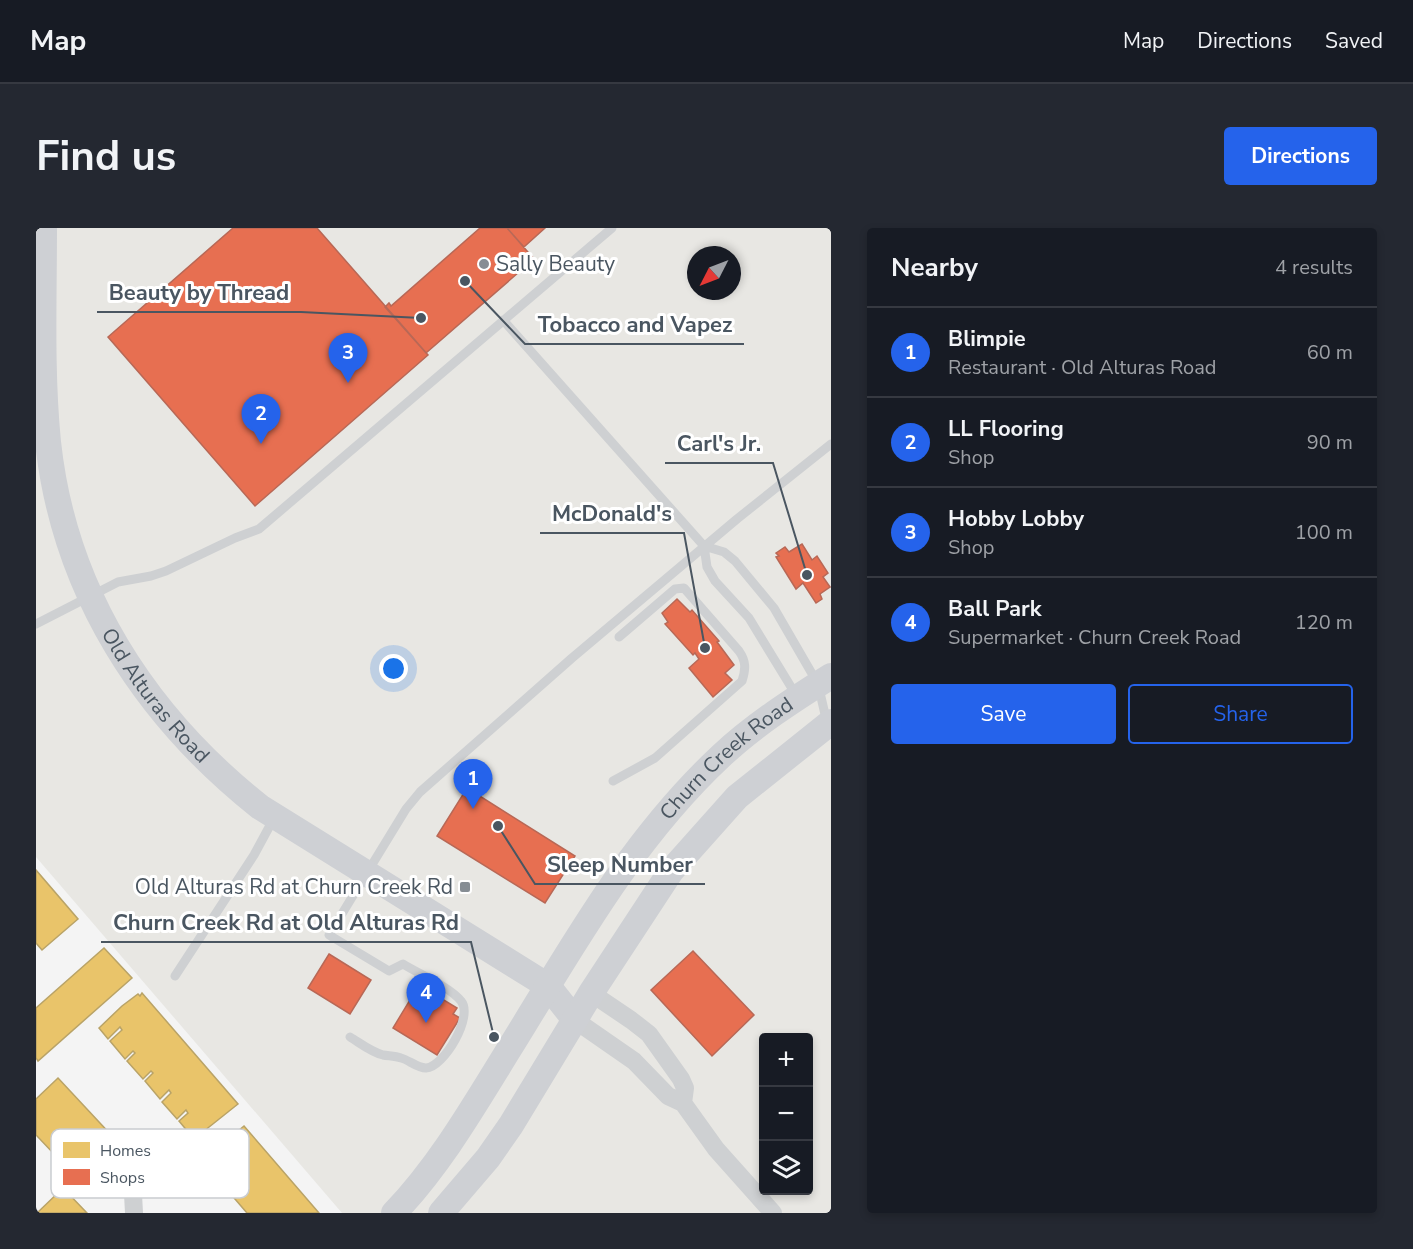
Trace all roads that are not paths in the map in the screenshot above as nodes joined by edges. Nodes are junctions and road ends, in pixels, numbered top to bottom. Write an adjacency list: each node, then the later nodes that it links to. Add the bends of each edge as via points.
1 (44, 228): 6 (main road, Old Alturas Road, via 48,444 70,543)
2 (612, 228): 3 (lane)
3 (503, 320): 5 (lane); 6 (lane, via 259,529 166,571 118,582)
4 (831, 444): 5 (lane)
5 (704, 546): 9 (lane, via 707,567 715,581); 9 (lane, via 724,552 735,561 774,608); 13 (lane, via 420,792)
6 (91, 597): 7 (lane); 12 (main road, Old Alturas Road, via 126,662 172,725 219,774)
7 (36, 624)
8 (619, 637): 11 (lane, via 675,589 684,588 739,651 745,668 742,681 655,758)
9 (816, 686): 10 (lane); 15 (main road, Churn Creek Road, via 722,755 690,787 606,892)
10 (829, 723): 16 (main road, Churn Creek Road, via 736,797 678,862)
11 (613, 780)
12 (275, 817): 13 (main road, Old Alturas Road); 14 (lane)
13 (367, 874): 15 (main road, Old Alturas Road); 18 (lane, via 329,935 389,971 403,964 461,1000 466,1012 465,1021 444,1056 426,1068 380,1054)
14 (175, 976)
15 (548, 986): 16 (main road, Old Alturas Road); 17 (main road, Old Alturas Road); 22 (main road, Churn Creek Road, via 450,1143)
16 (591, 993): 17 (main road, Churn Creek Road); 19 (street, Old Alturas Road, via 649,1034 681,1079 685,1088)
17 (575, 1020): 19 (street, Old Alturas Road, via 634,1061 668,1096); 23 (main road, Churn Creek Road, via 511,1125)
18 (350, 1037)
19 (683, 1103): 24 (street, Old Alturas Road, via 716,1149)
20 (133, 1198): 21 (street)
21 (134, 1213)
22 (394, 1213)
23 (441, 1213)
24 (774, 1213)

